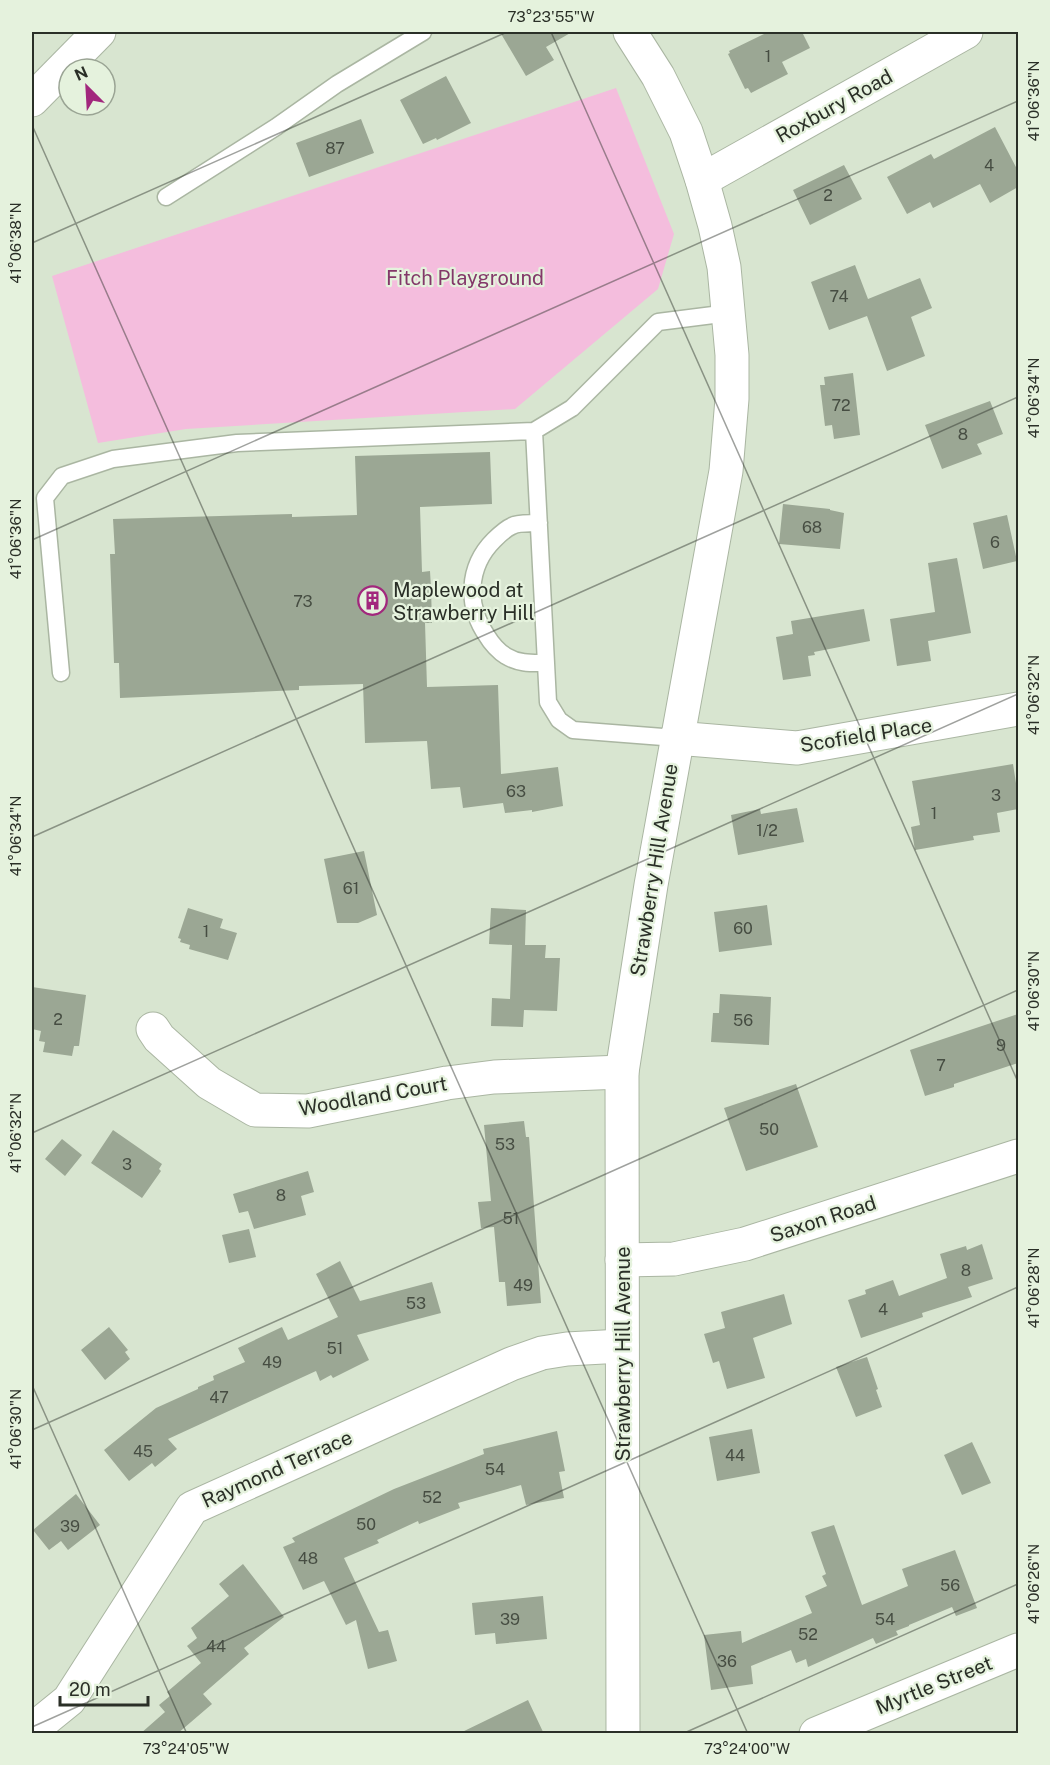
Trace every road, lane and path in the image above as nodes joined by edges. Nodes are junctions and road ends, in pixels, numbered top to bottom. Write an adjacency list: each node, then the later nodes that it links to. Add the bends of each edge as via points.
1 (99, 32): 5 (main road)
2 (423, 32): 7 (lane)
3 (630, 32): 6 (main road, Strawberry Hill Avenue, via 686,132)
4 (966, 32): 6 (main road, Roxbury Road)
5 (32, 100)
6 (702, 180): 8 (main road, Strawberry Hill Avenue, via 715,226)
7 (166, 197)
8 (729, 313): 9 (lane, via 658,322 572,408); 14 (main road, Strawberry Hill Avenue, via 732,399 726,471)
9 (534, 431): 10 (lane); 12 (lane, via 237,443 113,459 62,476 45,498)
10 (539, 523): 11 (lane); 11 (lane, via 513,525 502,532 476,565 471,587 479,625 491,642 515,660)
11 (546, 663): 14 (lane, via 548,702 559,720 573,730)
12 (61, 673)
13 (1018, 709): 14 (main road, Scofield Place, via 797,748)
14 (676, 738): 16 (main road, Strawberry Hill Avenue)
15 (153, 1029): 16 (main road, Woodland Court, via 208,1083 255,1110 308,1111 494,1077)
16 (622, 1072): 18 (main road, Strawberry Hill Avenue)
17 (1018, 1156): 18 (main road, Saxon Road, via 745,1244 674,1259)
18 (622, 1260): 19 (main road, Strawberry Hill Avenue)
19 (622, 1346): 21 (main road, Raymond Terrace, via 567,1348 512,1364 192,1508 69,1700); 22 (main road, Strawberry Hill Avenue)
20 (1018, 1650): 23 (main road, Myrtle Street)
21 (32, 1731)
22 (623, 1734)
23 (816, 1734)

